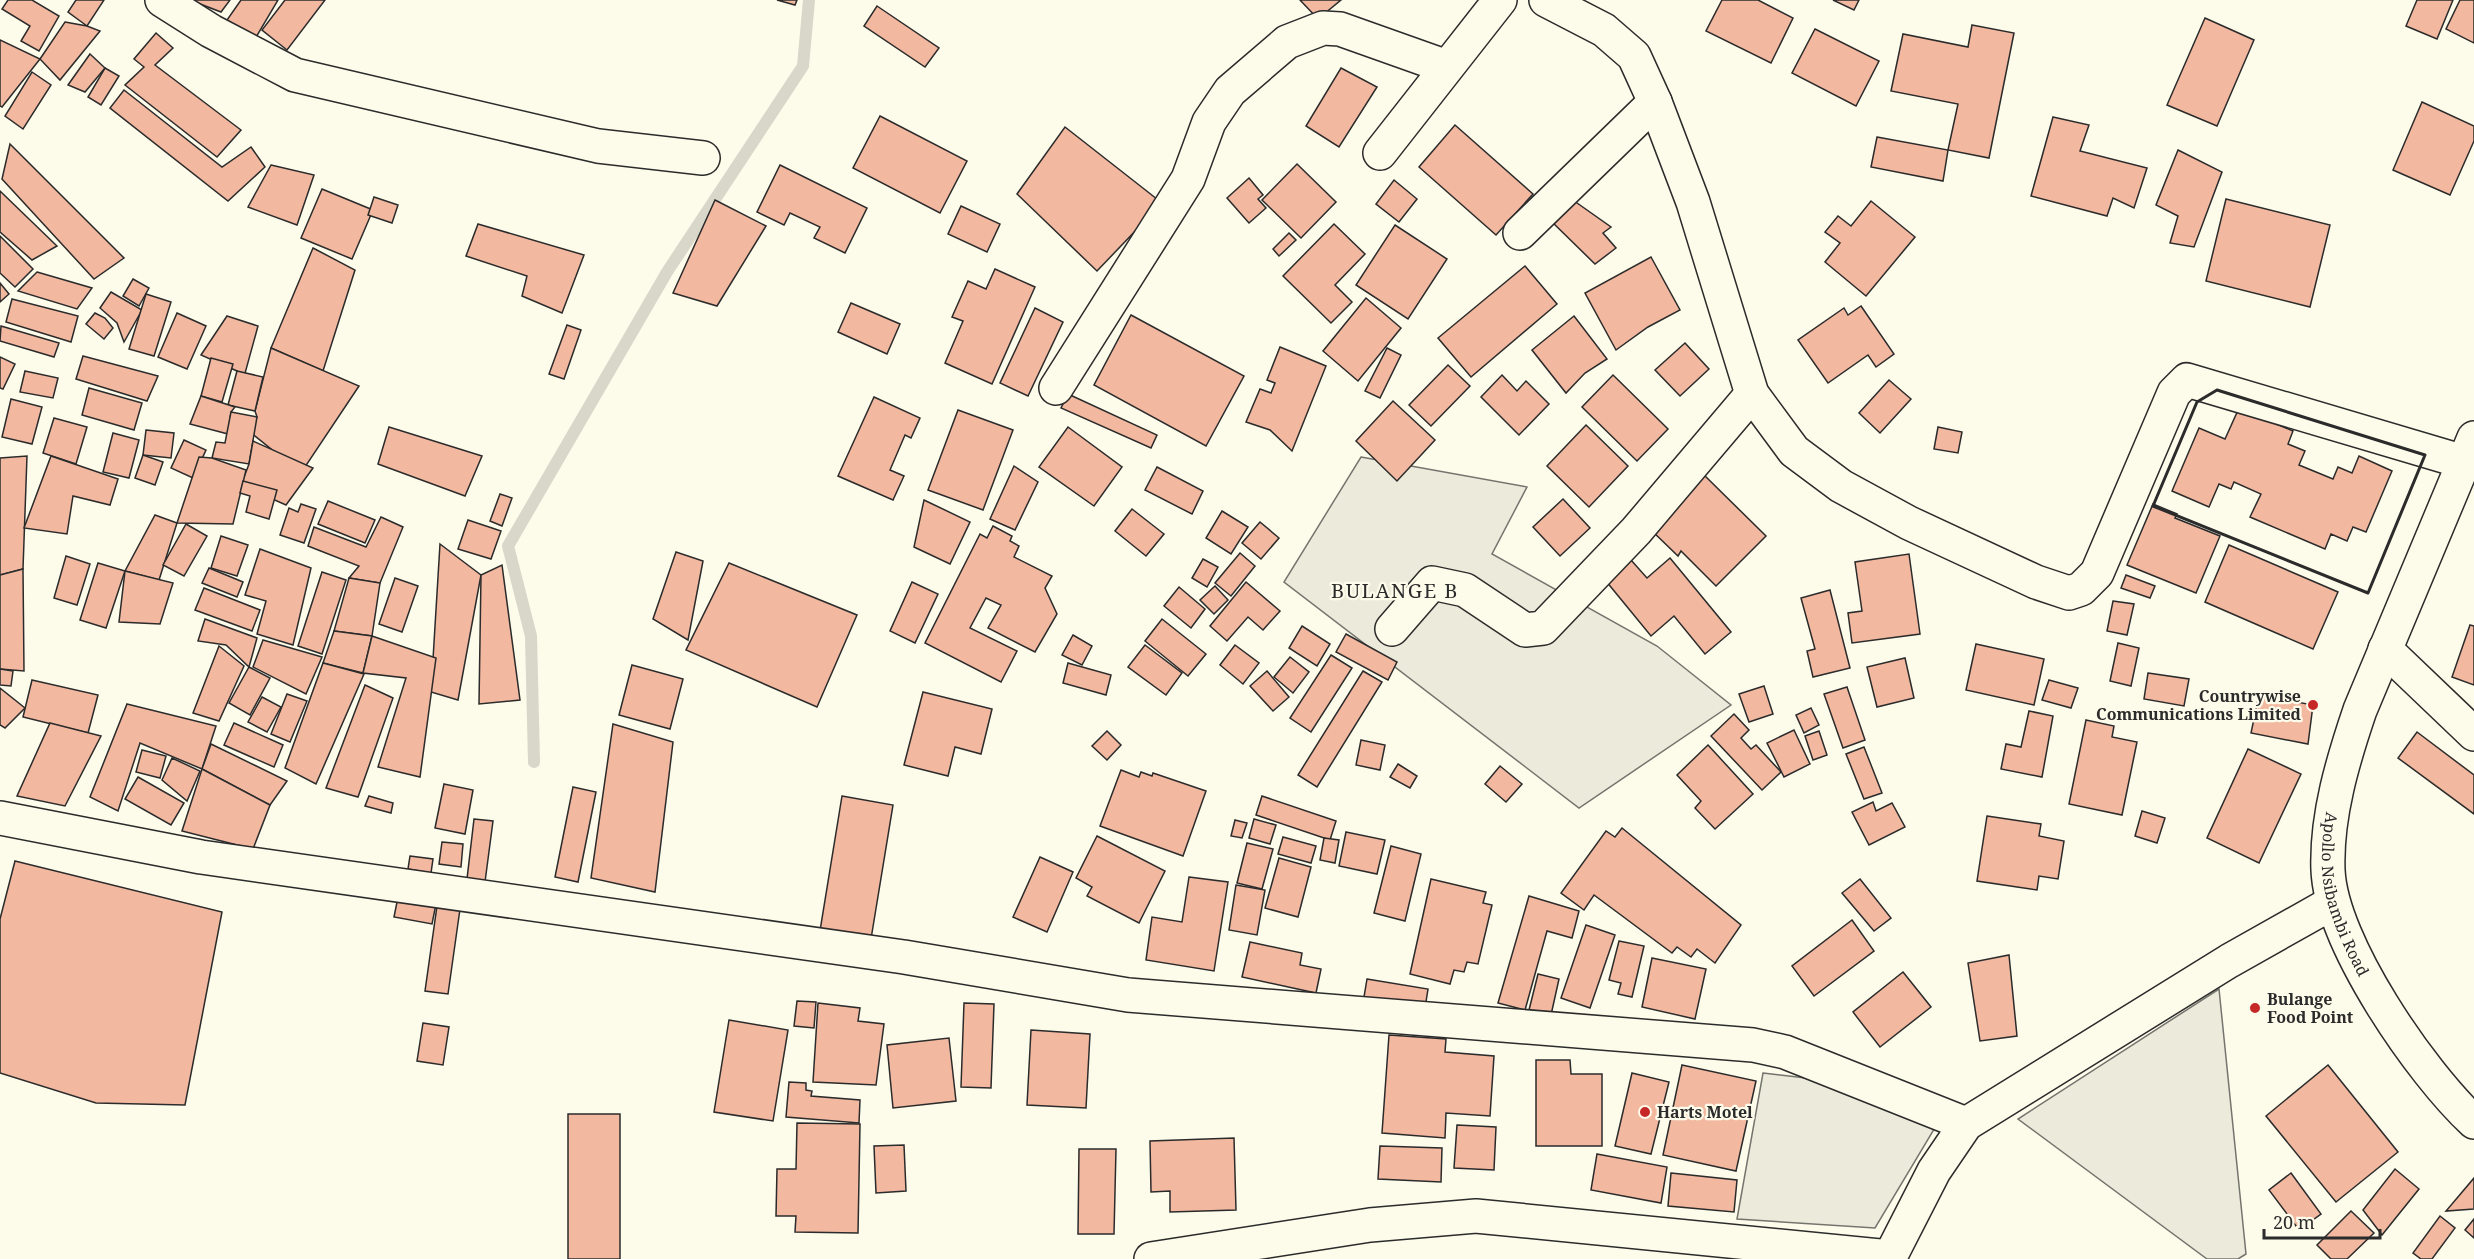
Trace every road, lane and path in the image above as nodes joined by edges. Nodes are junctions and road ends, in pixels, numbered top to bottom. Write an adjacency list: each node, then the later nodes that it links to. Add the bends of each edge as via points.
1 (162, 0): 7 (street, via 295,75 598,146)
2 (1500, 0): 4 (street)
3 (1546, 0): 5 (street, via 1604,30 1634,56)
4 (1448, 67): 6 (street); 9 (street, via 1340,29 1323,28 1287,42 1230,91 1209,122 1188,179)
5 (1655, 102): 8 (street); 10 (street, via 1693,202)
6 (1380, 153)
7 (703, 158)
8 (1520, 233)
9 (1056, 388)
10 (1752, 394): 11 (street, via 1794,451 1841,486 1909,523 2036,582 2069,593 2081,589 2097,573 2174,393 2187,380); 12 (street, via 1636,531 1543,628 1525,630 1465,590 1432,583)
11 (2469, 450): 13 (street, Apollo Nsibambi Road)
12 (1392, 629)
13 (2385, 649): 14 (street); 16 (street, Apollo Nsibambi Road, via 2360,710 2338,783 2328,869)
14 (2474, 734)
15 (0, 819): 18 (street, via 201,856 904,957 1128,995 1753,1045 1785,1052)
16 (2332, 903): 17 (street, Apollo Nsibambi Road, via 2357,959 2420,1062); 18 (street)
17 (2474, 1122)
18 (1966, 1124): 19 (street, via 1934,1171)
19 (1890, 1258): 20 (street, via 1476,1216 1371,1225)
20 (1151, 1259)

